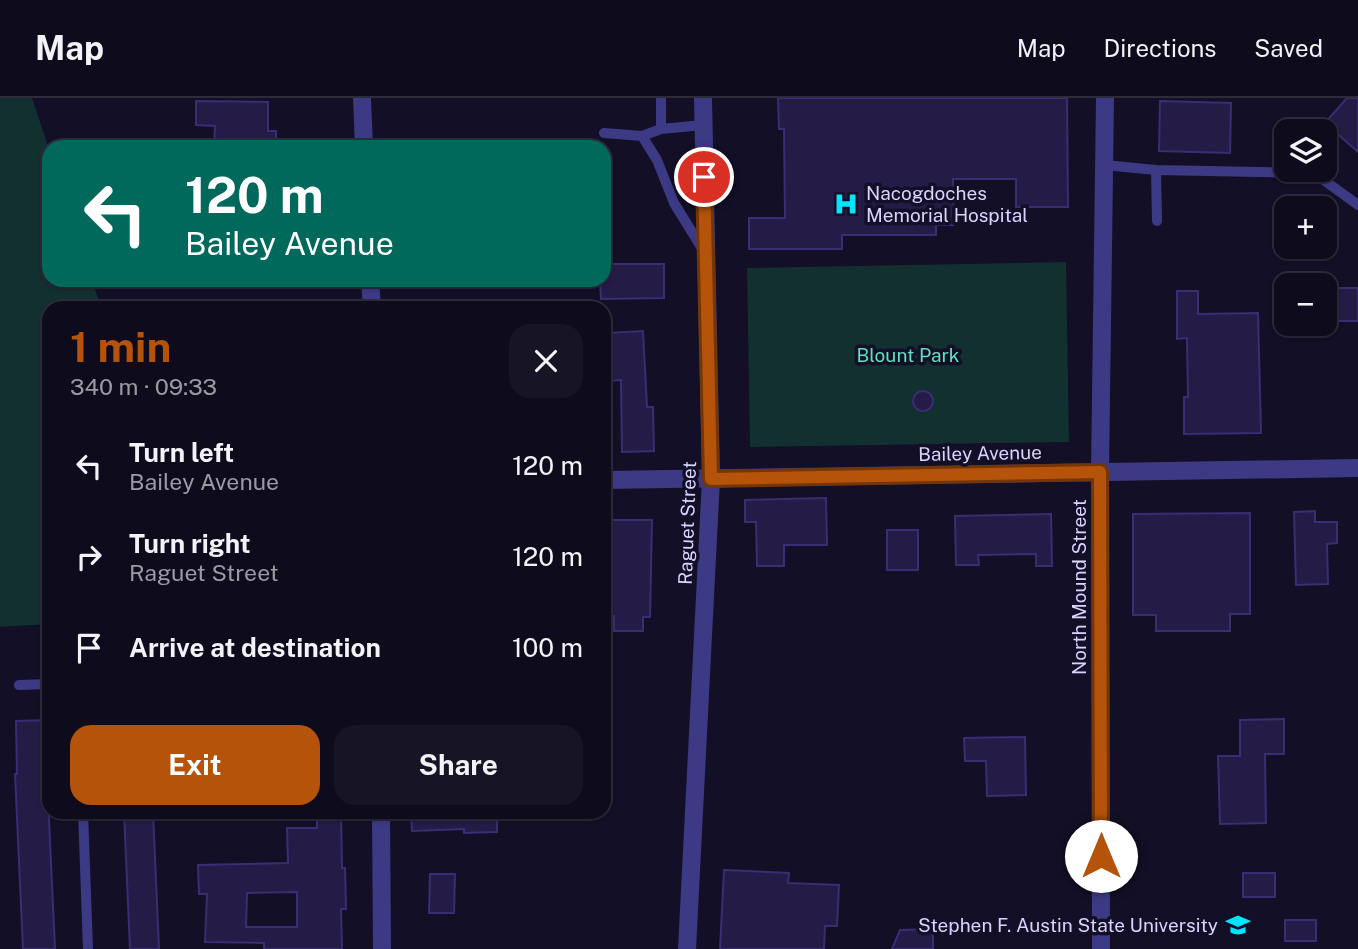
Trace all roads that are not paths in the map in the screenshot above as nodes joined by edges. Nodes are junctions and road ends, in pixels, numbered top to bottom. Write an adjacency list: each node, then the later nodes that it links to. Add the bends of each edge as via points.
1 (362, 98): 9 (street)
2 (661, 98): 6 (lane)
3 (703, 98): 5 (street, Raguet Street)
4 (1105, 98): 10 (street, North Mound Street)
5 (703, 125): 6 (lane); 14 (street, Raguet Street)
6 (662, 129): 8 (lane)
7 (604, 132): 8 (lane)
8 (642, 136): 14 (lane, via 674,203)
9 (364, 140)
10 (1104, 165): 11 (lane); 16 (street, North Mound Street)
11 (1156, 170): 12 (lane, via 1314,173); 13 (lane)
12 (1358, 205)
13 (1157, 220)
14 (706, 255): 17 (street, Raguet Street)
15 (1358, 468): 16 (street, Bailey Avenue)
16 (1100, 472): 17 (street, Bailey Avenue); 26 (street, North Mound Street)
17 (711, 479): 18 (street, Bailey Avenue); 25 (street, Raguet Street)
18 (611, 480)
19 (42, 684): 20 (lane)
20 (19, 685)
21 (83, 819): 23 (lane)
22 (381, 819): 24 (street)
23 (88, 949)
24 (382, 949)
25 (687, 949)
26 (1101, 949)

